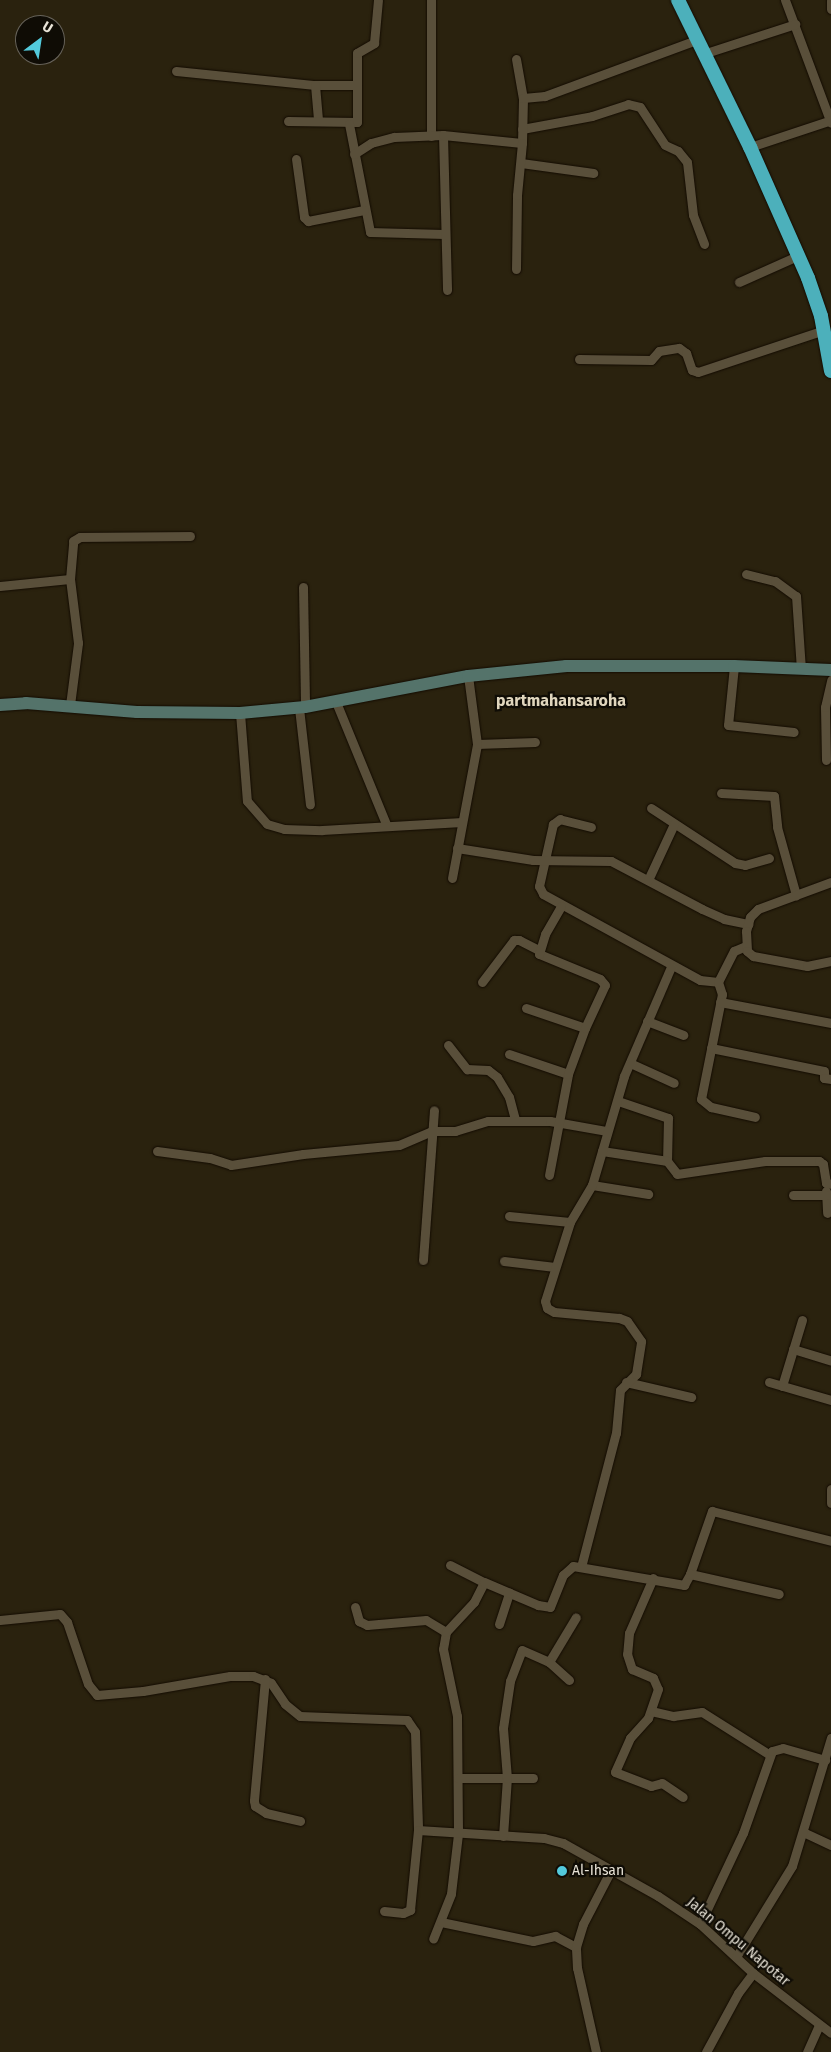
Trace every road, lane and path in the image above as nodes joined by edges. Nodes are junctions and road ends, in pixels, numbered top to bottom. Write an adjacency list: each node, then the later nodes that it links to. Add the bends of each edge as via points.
1 (378, 0): 13 (street, via 375,40 358,52)
2 (431, 0): 21 (street)
3 (678, 0): 8 (highway)
4 (785, 0): 7 (street)
5 (831, 0): 6 (street)
6 (831, 9)
7 (795, 24): 9 (street); 17 (street)
8 (699, 39): 9 (highway); 14 (street, via 545,96)
9 (706, 53): 23 (highway)
10 (516, 59): 14 (street)
11 (176, 71): 12 (street)
12 (315, 85): 13 (street); 15 (street)
13 (357, 85): 18 (street, via 359,118 355,124)
14 (523, 98): 19 (street)
15 (318, 120): 16 (street); 18 (street)
16 (288, 121)
17 (831, 121): 23 (street)
18 (349, 124): 24 (street)
19 (522, 129): 22 (street); 30 (street, via 592,116 628,104 640,107 665,146 678,152 687,162 693,215)
20 (443, 135): 21 (street); 22 (street); 29 (street)
21 (431, 136): 24 (street, via 382,139)
22 (522, 143): 26 (street)
23 (750, 147): 31 (highway)
24 (354, 154): 28 (street)
25 (296, 159): 28 (street, via 306,219 312,222)
26 (521, 162): 27 (street); 32 (street, via 517,194)
27 (592, 173)
28 (364, 210): 29 (street, via 372,234)
29 (444, 234): 34 (street)
30 (704, 244)
31 (798, 256): 33 (street); 35 (highway)
32 (516, 269)
33 (739, 282)
34 (447, 290)
35 (824, 330): 36 (highway); 37 (street, via 698,372 692,370 686,354 678,348 659,351 651,360)
36 (830, 355): 38 (highway)
37 (579, 359)
38 (831, 371)
39 (190, 536): 41 (street, via 76,538 72,546)
40 (746, 574): 45 (street, via 775,580 796,596)
41 (70, 579): 42 (street); 50 (street, via 78,643)
42 (0, 586)
43 (303, 587): 52 (street)
44 (734, 666): 45 (main road); 47 (main road, via 566,666); 54 (street, via 728,725)
45 (801, 669): 46 (main road)
46 (831, 670)
47 (468, 676): 49 (main road); 56 (street)
48 (831, 680): 57 (street, via 825,707)
49 (336, 702): 52 (main road); 62 (street)
50 (70, 705): 51 (main road); 53 (main road, via 137,712)
51 (0, 706)
52 (302, 708): 53 (main road); 59 (street)
53 (240, 713): 62 (street, via 247,801 259,818 284,829)
54 (794, 732)
55 (535, 742): 56 (street)
56 (476, 744): 61 (street)
57 (826, 760)
58 (721, 793): 71 (street, via 774,796 777,827)
59 (310, 804)
60 (651, 808): 63 (street)
61 (462, 822): 62 (street); 65 (street)
62 (386, 824)
63 (674, 824): 66 (street, via 735,863 745,865); 69 (street)
64 (591, 827): 67 (street, via 556,820)
65 (457, 848): 67 (street); 68 (street)
66 (769, 858)
67 (545, 860): 69 (street, via 611,861); 72 (street, via 540,890)
68 (452, 878)
69 (648, 880): 73 (street, via 724,920)
70 (831, 882): 71 (street)
71 (796, 895): 73 (street, via 753,912)
72 (561, 906): 75 (street); 77 (street)
73 (748, 924): 74 (street)
74 (746, 946): 76 (street, via 751,955 806,966); 79 (street, via 734,951)
75 (539, 950): 78 (street, via 516,939); 84 (street, via 546,959 604,981 604,989)
76 (831, 961)
77 (671, 967): 79 (street, via 700,980); 82 (street)
78 (482, 982)
79 (718, 982): 80 (street, via 722,991)
80 (720, 1002): 83 (street); 87 (street)
81 (526, 1008): 84 (street)
82 (647, 1021): 85 (street); 89 (street)
83 (831, 1023)
84 (585, 1028): 90 (street)
85 (683, 1035)
86 (448, 1045): 96 (street, via 467,1069 488,1070 497,1078 508,1097)
87 (711, 1048): 91 (street, via 824,1071 824,1078); 95 (street, via 701,1099 711,1107)
88 (509, 1054): 90 (street)
89 (630, 1063): 92 (street); 93 (street)
90 (568, 1074): 97 (street)
91 (831, 1079)
92 (674, 1083)
93 (618, 1101): 99 (street); 102 (street, via 668,1118)
94 (434, 1110): 98 (street)
95 (755, 1117)
96 (515, 1120): 97 (street); 98 (street, via 469,1124 455,1131)
97 (558, 1123): 99 (street); 103 (street)
98 (432, 1130): 100 (street, via 399,1145 231,1165 210,1158); 112 (street)
99 (607, 1132): 101 (street)
100 (157, 1150)
101 (602, 1151): 102 (street); 105 (street)
102 (667, 1161): 104 (street, via 682,1176 765,1162 820,1162)
103 (549, 1175)
104 (829, 1184): 108 (street)
105 (592, 1185): 106 (street); 111 (street)
106 (648, 1194)
107 (793, 1195): 108 (street)
108 (826, 1195): 109 (street)
109 (826, 1213)
110 (509, 1216): 111 (street)
111 (570, 1222): 114 (street)
112 (423, 1260)
113 (504, 1261): 114 (street)
114 (555, 1267): 118 (street, via 546,1301 549,1310 619,1318 636,1330 642,1341 636,1374)
115 (802, 1320): 116 (street)
116 (793, 1349): 117 (street); 120 (street)
117 (830, 1360)
118 (626, 1382): 121 (street); 127 (street, via 620,1390 616,1432)
119 (769, 1382): 120 (street)
120 (782, 1386): 122 (street)
121 (691, 1397)
122 (831, 1400)
123 (831, 1488): 124 (street)
124 (831, 1504)
125 (831, 1541): 128 (street, via 710,1511)
126 (450, 1565): 130 (street)
127 (581, 1567): 129 (street); 131 (street, via 573,1566 565,1571 550,1607)
128 (690, 1574): 129 (street, via 684,1585); 132 (street)
129 (653, 1578): 141 (street, via 634,1620 627,1645 632,1669 653,1678 659,1685)
130 (484, 1582): 131 (street); 137 (street, via 474,1602)
131 (509, 1594): 136 (street)
132 (779, 1594)
133 (355, 1607): 137 (street, via 359,1621 367,1625 426,1620)
134 (576, 1617): 138 (street)
135 (0, 1620): 139 (street, via 60,1614 67,1622 88,1684 97,1695 143,1691 230,1676)
136 (499, 1624)
137 (446, 1632): 145 (street, via 443,1649 457,1716)
138 (549, 1662): 140 (street); 146 (street, via 522,1649 513,1671 503,1728)
139 (264, 1679): 149 (street, via 255,1806 266,1813); 150 (street, via 300,1716 397,1718 409,1722 415,1732)
140 (569, 1680)
141 (651, 1711): 143 (street, via 673,1716 702,1712); 148 (street, via 645,1723 630,1738 615,1773 651,1786 662,1783)
142 (831, 1738): 144 (street)
143 (770, 1755): 144 (street, via 776,1748 783,1748); 158 (street, via 743,1833)
144 (825, 1760): 151 (street)
145 (458, 1778): 146 (street); 152 (street)
146 (507, 1778): 147 (street); 153 (street)
147 (533, 1778)
148 (683, 1797)
149 (300, 1821)
150 (418, 1830): 152 (street, Jalan Ompu Napotar); 156 (street, via 410,1910 403,1913)
151 (803, 1832): 154 (street); 161 (street, via 792,1866)
152 (458, 1834): 153 (street, Jalan Ompu Napotar); 157 (street, via 451,1894)
153 (503, 1836): 155 (street, Jalan Ompu Napotar, via 554,1840)
154 (831, 1845)
155 (611, 1870): 158 (street, Jalan Ompu Napotar); 160 (street, via 583,1924)
156 (384, 1911)
157 (441, 1922): 159 (street); 160 (street, via 533,1941 555,1936)
158 (700, 1924): 161 (street, Jalan Ompu Napotar)
159 (434, 1939)
160 (576, 1947): 165 (street)
161 (736, 1957): 162 (street, Jalan Ompu Napotar)
162 (753, 1974): 163 (street, Jalan Ompu Napotar); 166 (street, via 738,1993)
163 (819, 2025): 164 (street, Jalan Ompu Napotar); 167 (street)
164 (831, 2033)
165 (596, 2052)
166 (706, 2052)
167 (807, 2052)

